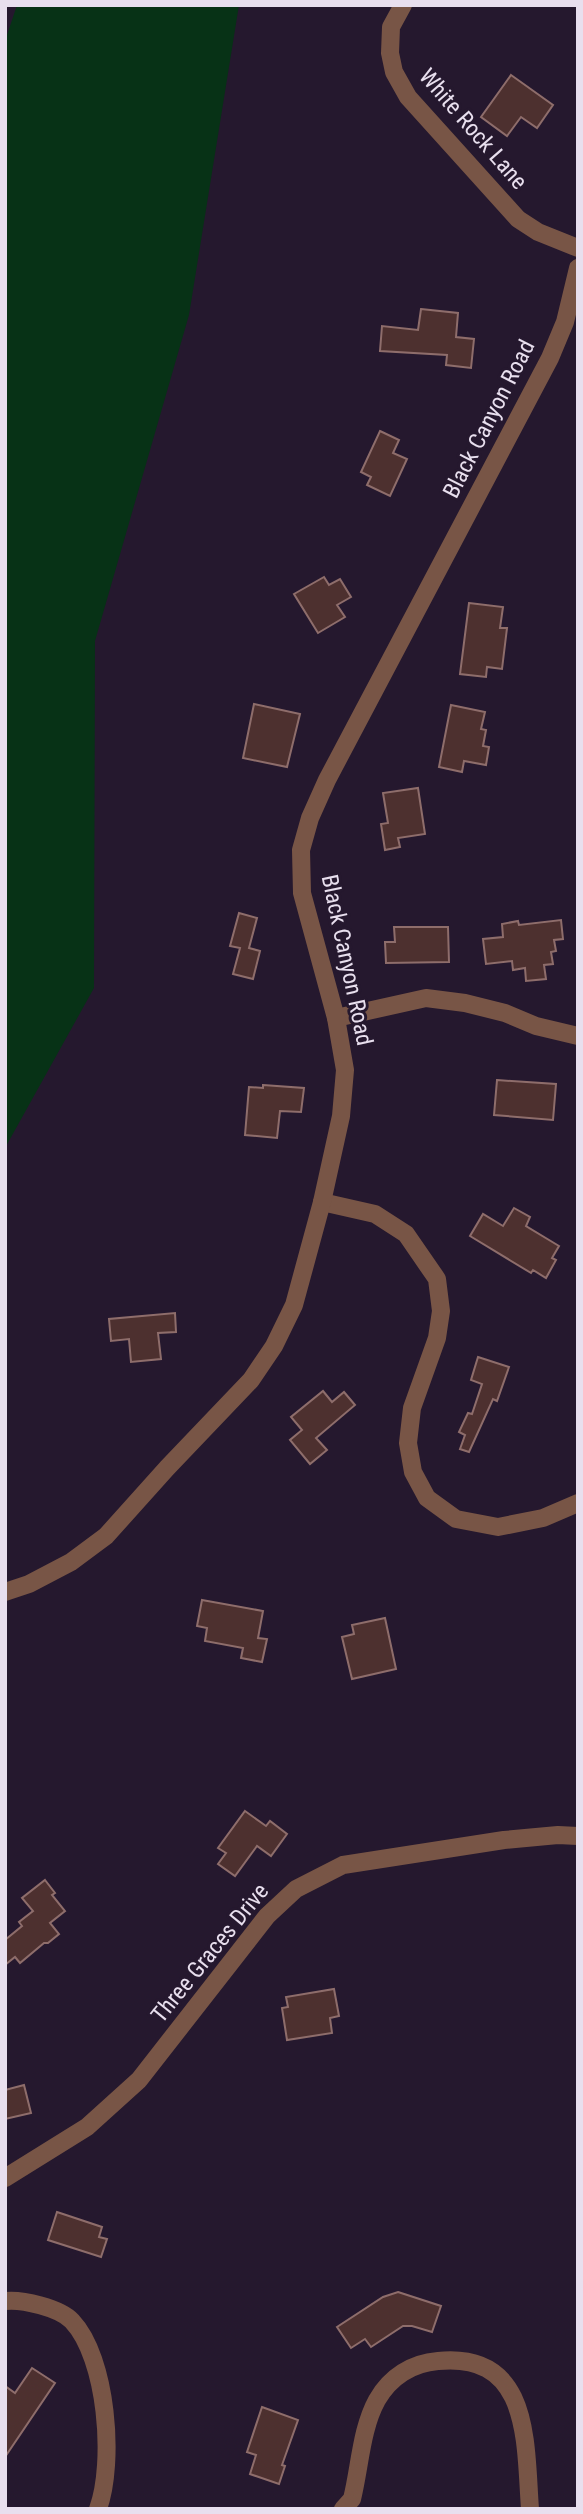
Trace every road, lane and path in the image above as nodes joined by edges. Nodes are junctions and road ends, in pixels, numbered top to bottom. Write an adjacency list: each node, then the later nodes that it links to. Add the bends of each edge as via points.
1 (403, 5): 2 (street, White Rock Lane, via 391,27 390,53 408,97 518,219)
2 (578, 248)
3 (578, 268): 4 (street, Black Canyon Road, via 565,322 550,358 310,818 301,850 302,893)
4 (336, 1018): 5 (street, via 426,998 478,1006); 6 (street, Black Canyon Road, via 345,1070 341,1116)
5 (578, 1036)
6 (322, 1202): 7 (street, via 375,1214 406,1234 437,1279 441,1311 437,1338 412,1409 408,1443 412,1472 427,1498 456,1519 498,1527 543,1518); 8 (street, Black Canyon Road, via 294,1305 251,1380 106,1536 71,1562)
7 (578, 1503)
8 (5, 1592)
9 (578, 1836): 10 (street, Three Graces Drive, via 504,1840 343,1865 296,1889 267,1916 130,2088 87,2127)
10 (5, 2178)
11 (5, 2301): 12 (street, via 45,2307 71,2319 90,2350 107,2438 107,2475)
12 (97, 2509)
13 (343, 2509): 14 (street, via 352,2499 368,2422 378,2398 400,2372 433,2361 460,2359 483,2365 505,2381 511,2392 525,2439)
14 (530, 2509)

